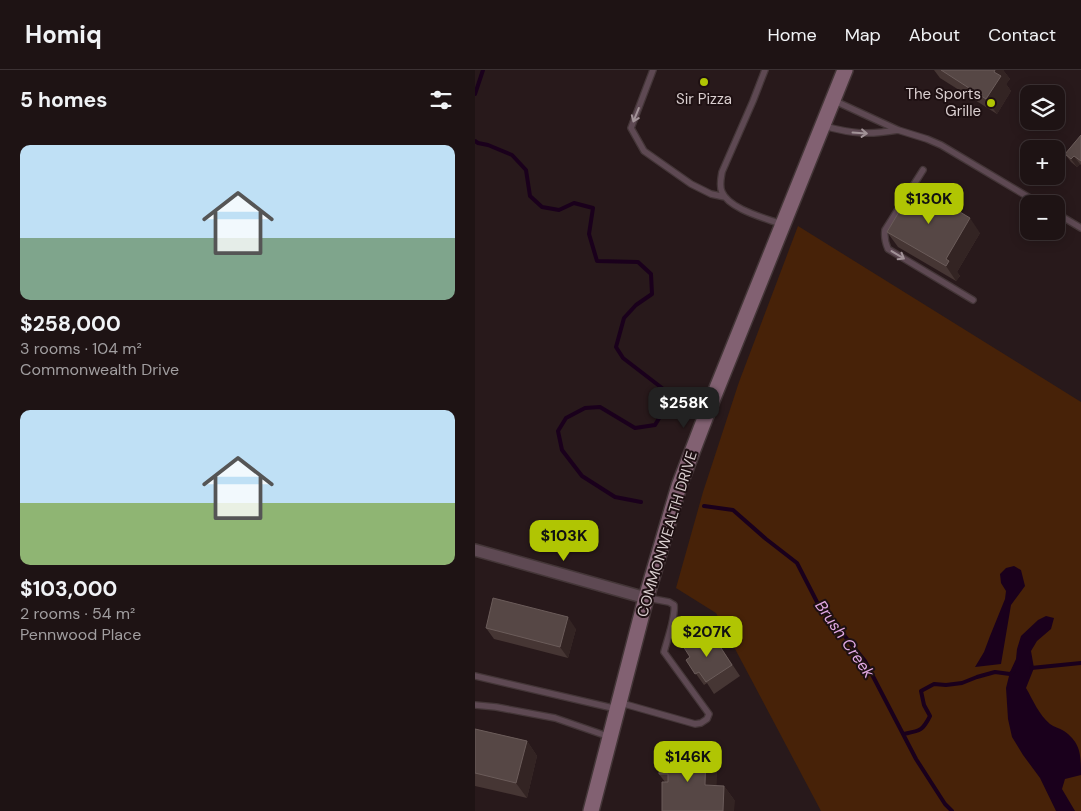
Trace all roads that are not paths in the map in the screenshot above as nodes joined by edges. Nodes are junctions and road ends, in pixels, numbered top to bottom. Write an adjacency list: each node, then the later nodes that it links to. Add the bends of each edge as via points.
1 (653, 70): 9 (lane, one-way to 9, via 631,128 643,151 691,184)
2 (765, 70): 9 (lane, via 723,172 721,191)
3 (845, 70): 4 (street, COMMONWEALTH DRIVE)
4 (833, 100): 5 (street, COMMONWEALTH DRIVE); 6 (lane)
5 (822, 126): 6 (lane, one-way to 6, via 854,133); 11 (street, COMMONWEALTH DRIVE)
6 (898, 130): 8 (lane, via 941,145)
7 (923, 170): 13 (lane, one-way to 13, via 885,230 885,243 888,249)
8 (1025, 195)
9 (725, 197): 11 (lane, via 743,209)
10 (1065, 218): 12 (lane)
11 (783, 225): 15 (street, COMMONWEALTH DRIVE, via 679,486)
12 (1081, 228)
13 (973, 300)
14 (475, 550): 15 (street)
15 (646, 598): 18 (street, COMMONWEALTH DRIVE); 18 (lane, via 674,605 664,652 709,714 707,719 695,724)
16 (475, 676): 18 (lane)
17 (475, 705): 19 (lane, via 555,718)
18 (618, 706): 19 (street, COMMONWEALTH DRIVE)
19 (610, 737): 20 (street, COMMONWEALTH DRIVE)
20 (591, 811)

